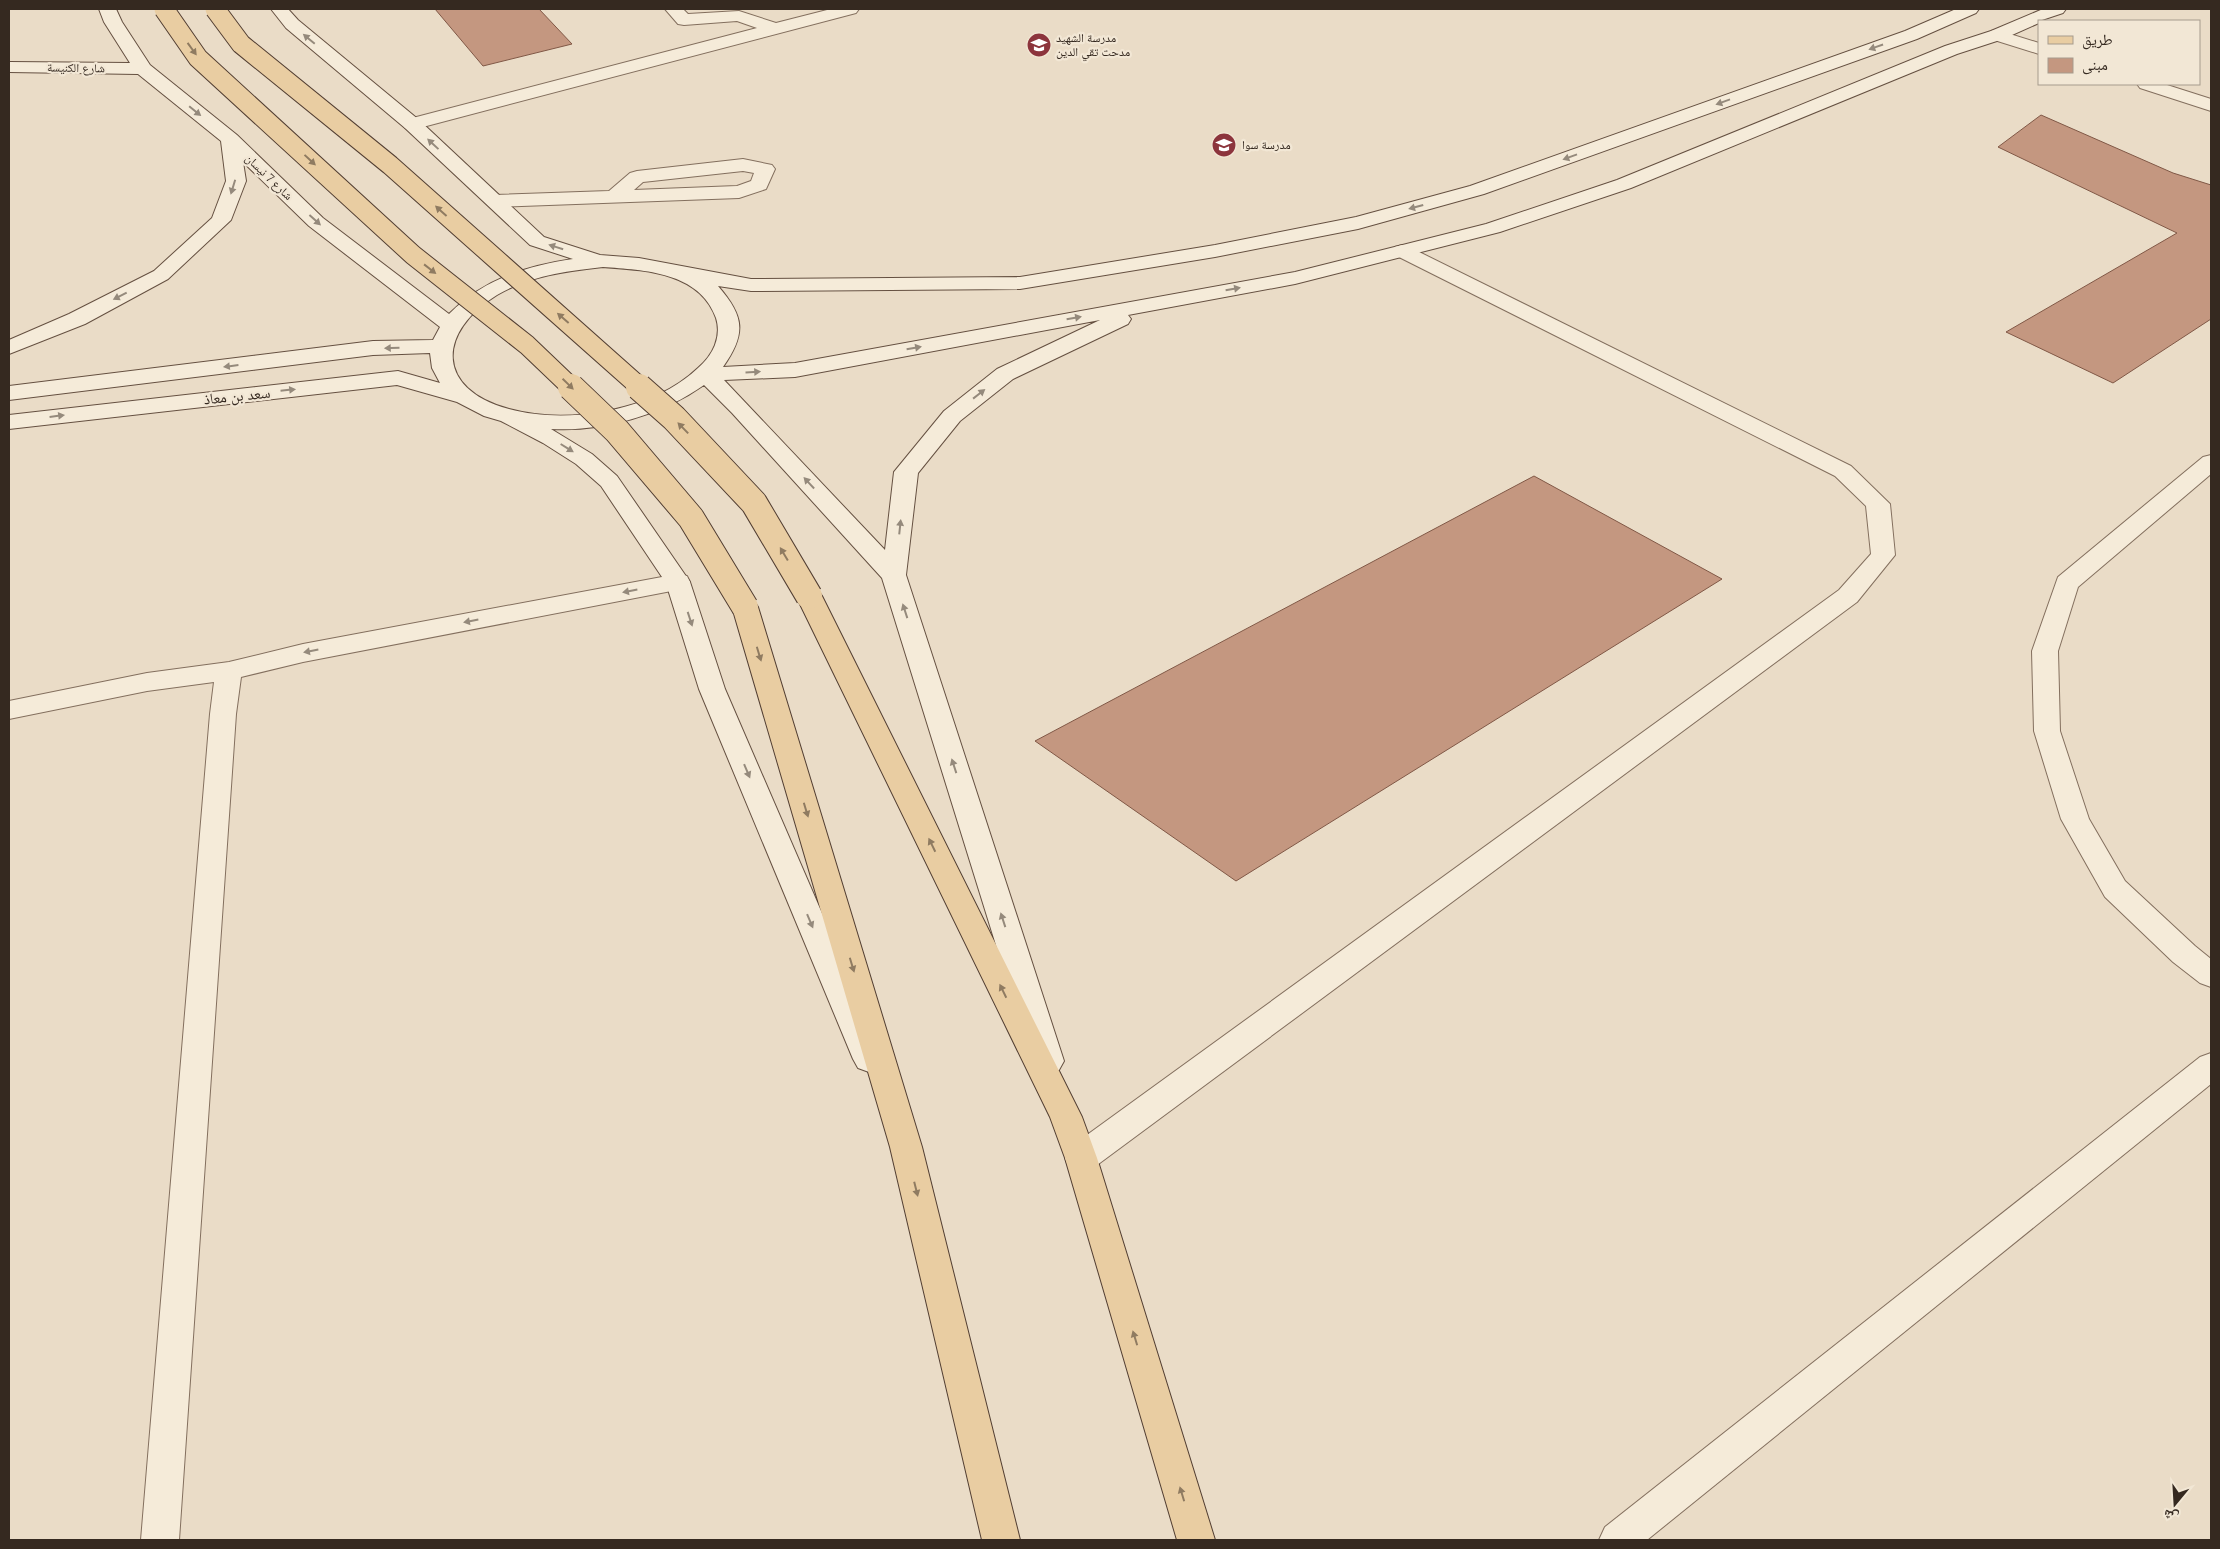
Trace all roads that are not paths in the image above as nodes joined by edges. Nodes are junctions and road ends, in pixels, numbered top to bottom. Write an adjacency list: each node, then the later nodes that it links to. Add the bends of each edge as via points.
1 (108, 9): 15 (street, شارع 7 نيسان)
2 (164, 9): 44 (main road, one-way to 44, bridge, via 198,58 413,255 527,345 617,431 691,518 746,607)
3 (215, 9): 43 (main road, one-way to 3, bridge, via 809,596 754,503 674,418 390,165 242,44)
4 (280, 9): 18 (street, one-way to 4, via 292,24)
5 (673, 9): 9 (street, via 684,20 739,16)
6 (850, 9): 9 (street)
7 (1970, 9): 10 (street)
8 (2053, 9): 11 (street)
9 (776, 29): 18 (street)
10 (1911, 35): 13 (street, via 1938,50); 20 (street, one-way to 20)
11 (1997, 35): 12 (street); 13 (street)
12 (2038, 49)
13 (1951, 50): 23 (street, via 1624,184)
14 (9, 67): 15 (street, شارع الكنيسة)
15 (143, 69): 19 (street, شارع 7 نيسان, one-way to 19)
16 (2149, 85): 17 (street)
17 (2211, 105)
18 (412, 124): 22 (street, one-way to 18)
19 (230, 139): 28 (street, شارع 7 نيسان, one-way to 28, via 316,222); 30 (street, one-way to 30, via 236,182 221,220 162,275)
20 (1477, 190): 23 (street); 26 (street, one-way to 26, via 1348,224 1215,251 1020,283 751,285)
21 (614, 197): 21 (street, via 739,192 759,185 765,169 743,165 637,178); 22 (street)
22 (495, 201): 25 (street, one-way to 22, via 537,241)
23 (1530, 216): 24 (street)
24 (1402, 251): 27 (street, one-way to 24, via 1295,278); 45 (street, via 1843,471 1878,504 1883,555 1848,596)
25 (603, 261): 26 (street, via 644,263); 28 (street, via 560,266 520,277 485,294)
26 (680, 273): 31 (street, via 709,288 726,309 730,334 718,359)
27 (1151, 304): 31 (street, one-way to 27, via 795,370); 37 (street, one-way to 27, via 906,472 952,416 1005,374)
28 (451, 325): 29 (street)
29 (441, 346): 32 (street, سعد بن معاذ, one-way to 32, via 374,348); 33 (street, via 444,373)
30 (9, 348)
31 (705, 374): 34 (street, via 676,395 638,410 594,420 549,422); 37 (street, one-way to 31)
32 (9, 393)
33 (464, 397): 34 (street, via 483,408); 35 (street, سعد بن معاذ, one-way to 33, via 398,378)
34 (509, 416): 38 (street, one-way to 38, via 584,459 609,481)
35 (9, 422)
36 (2211, 462): 41 (street, via 2067,583 2045,651 2047,731 2075,819 2115,889)
37 (894, 575): 43 (street, one-way to 37)
38 (678, 582): 39 (street, one-way to 39, via 303,652); 44 (street, one-way to 44, via 712,689)
39 (228, 671): 40 (street, via 146,682); 46 (street)
40 (9, 710)
41 (2211, 975)
42 (2211, 1066): 49 (street)
43 (1066, 1117): 45 (main road)
44 (906, 1148): 47 (main road, one-way to 47)
45 (1081, 1158): 48 (main road, one-way to 45)
46 (160, 1540)
47 (1001, 1540)
48 (1196, 1540)
49 (1618, 1540)

